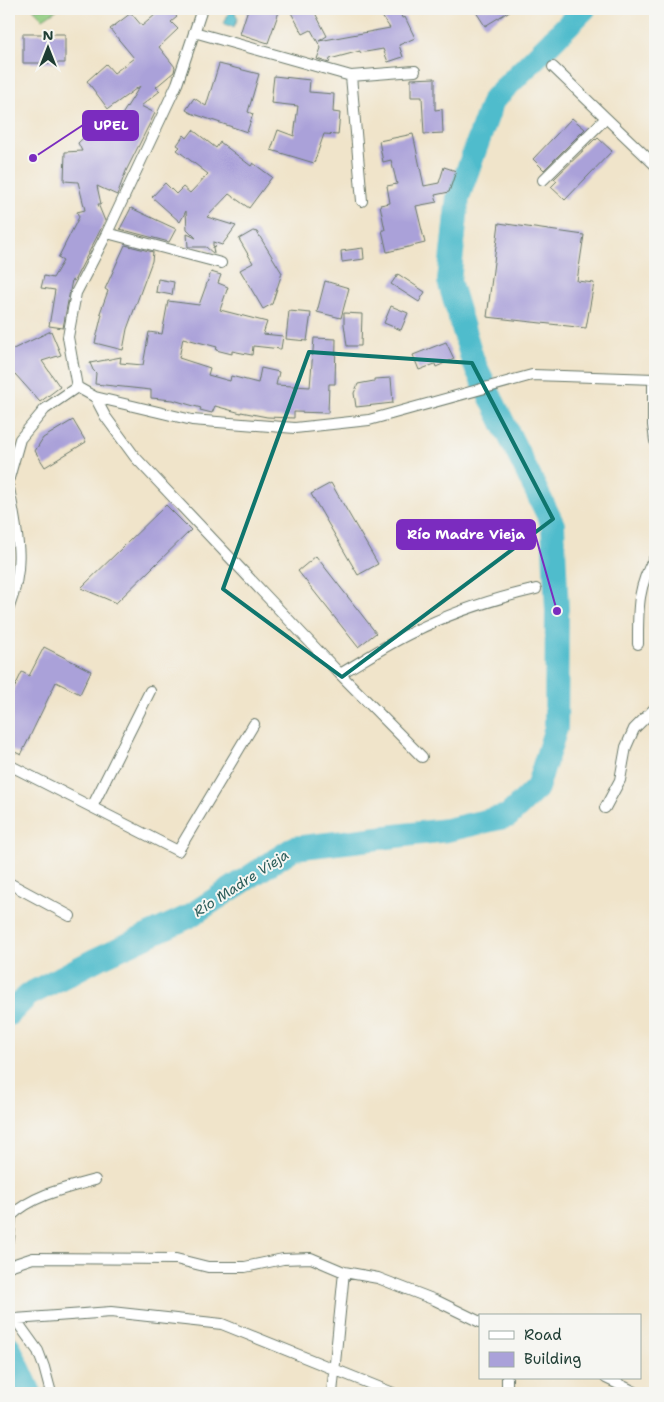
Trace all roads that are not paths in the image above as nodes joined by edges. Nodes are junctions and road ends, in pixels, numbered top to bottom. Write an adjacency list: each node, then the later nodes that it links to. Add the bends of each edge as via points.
1 (202, 9): 2 (street)
2 (194, 32): 5 (street); 10 (street, via 177,84)
3 (553, 68): 6 (street)
4 (415, 71): 5 (street)
5 (351, 76): 9 (street)
6 (606, 118): 7 (street); 8 (street)
7 (655, 165)
8 (543, 180)
9 (362, 201)
10 (107, 233): 11 (street); 13 (street, via 76,293 68,338)
11 (221, 263)
12 (654, 379): 14 (street, via 532,374 369,420 295,428 192,420); 15 (street)
13 (77, 387): 14 (street); 16 (street, via 45,409 20,439)
14 (95, 397): 22 (street, via 135,457)
15 (655, 441)
16 (9, 478)
17 (9, 488): 20 (street, via 19,547 16,587)
18 (655, 556): 21 (street, via 638,598)
19 (536, 589): 22 (street, via 480,604 433,622)
20 (9, 607)
21 (638, 644)
22 (340, 674): 26 (street)
23 (150, 691): 28 (street)
24 (655, 708): 29 (street, via 634,729 626,747 620,780)
25 (254, 724): 28 (street, via 178,851)
26 (422, 757)
27 (9, 765): 28 (street)
28 (92, 807)
29 (605, 808)
30 (9, 883): 31 (street)
31 (70, 916)
32 (94, 1180): 33 (street, via 52,1192 17,1211 11,1216)
33 (9, 1239)
34 (9, 1266): 35 (street, via 32,1258 176,1259 208,1267 245,1267 311,1258)
35 (344, 1272): 37 (street, via 378,1278); 38 (street)
36 (12, 1318): 38 (street, via 112,1312 222,1324); 41 (street, via 38,1351)
37 (479, 1322)
38 (334, 1369): 42 (street); 43 (street)
39 (506, 1380): 44 (street)
40 (610, 1380): 45 (street)
41 (51, 1393)
42 (332, 1393)
43 (393, 1393)
44 (507, 1393)
45 (637, 1393)

